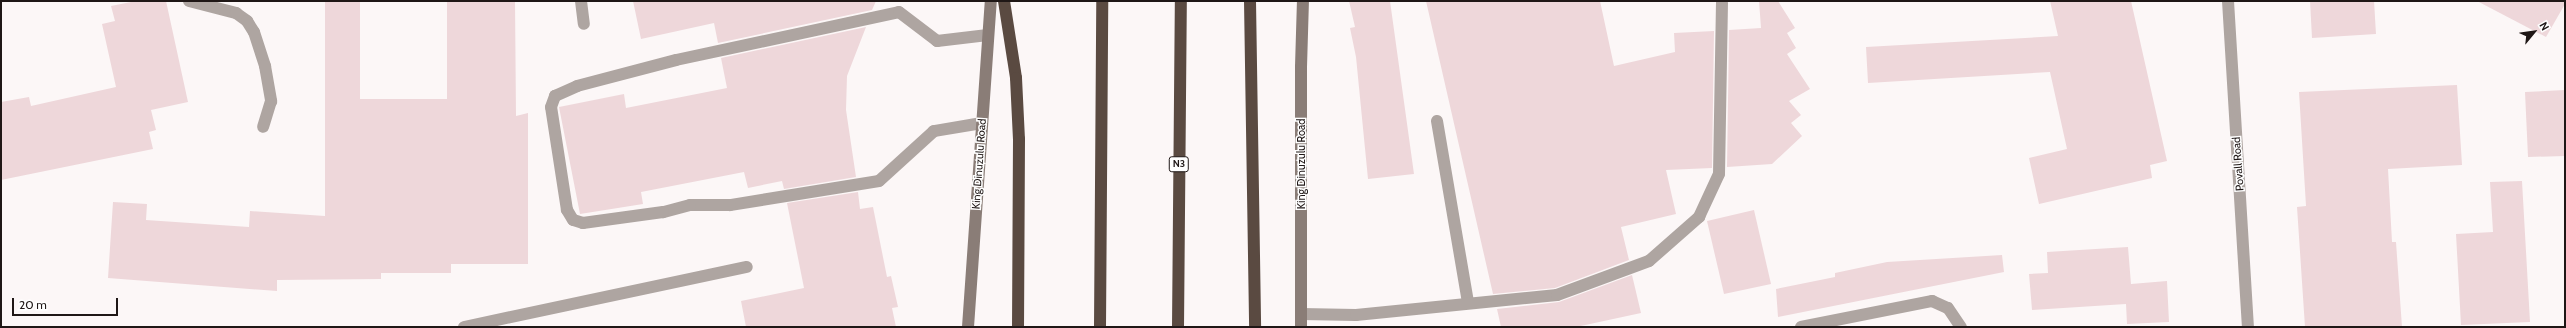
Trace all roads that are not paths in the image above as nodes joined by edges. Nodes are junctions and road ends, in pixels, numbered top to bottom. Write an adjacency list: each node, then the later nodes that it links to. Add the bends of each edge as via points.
1 (189, 1): 15 (street, via 236,12 247,21 254,32 265,66 271,101)
2 (581, 1): 11 (street)
3 (991, 1): 12 (main road, King Dinuzulu Road)
4 (1004, 1): 21 (highway, via 1016,78 1019,139)
5 (1102, 1): 22 (highway)
6 (1181, 1): 23 (highway, N3)
7 (1250, 1): 24 (highway)
8 (1303, 1): 18 (main road, King Dinuzulu Road)
9 (2228, 1): 28 (street, Povall Road)
10 (1722, 3): 17 (street, via 1719,174 1699,217 1649,261 1557,295)
11 (584, 24)
12 (988, 35): 14 (main road, King Dinuzulu Road); 14 (street, via 937,41 899,12 676,60 577,86 555,96 551,107 567,210 573,220 583,223 663,212 690,205 730,205 879,181 934,131)
13 (1437, 121): 17 (street)
14 (982, 123): 20 (main road, King Dinuzulu Road)
15 (263, 127)
16 (747, 267): 19 (street)
17 (1468, 302): 18 (street, via 1356,315)
18 (1301, 314): 25 (main road, King Dinuzulu Road)
19 (464, 327)
20 (968, 327)
21 (1018, 327)
22 (1100, 327)
23 (1178, 327)
24 (1256, 327)
25 (1301, 327)
26 (1801, 327): 27 (street, via 1932,301 1948,308)
27 (1961, 327)
28 (2248, 327)

